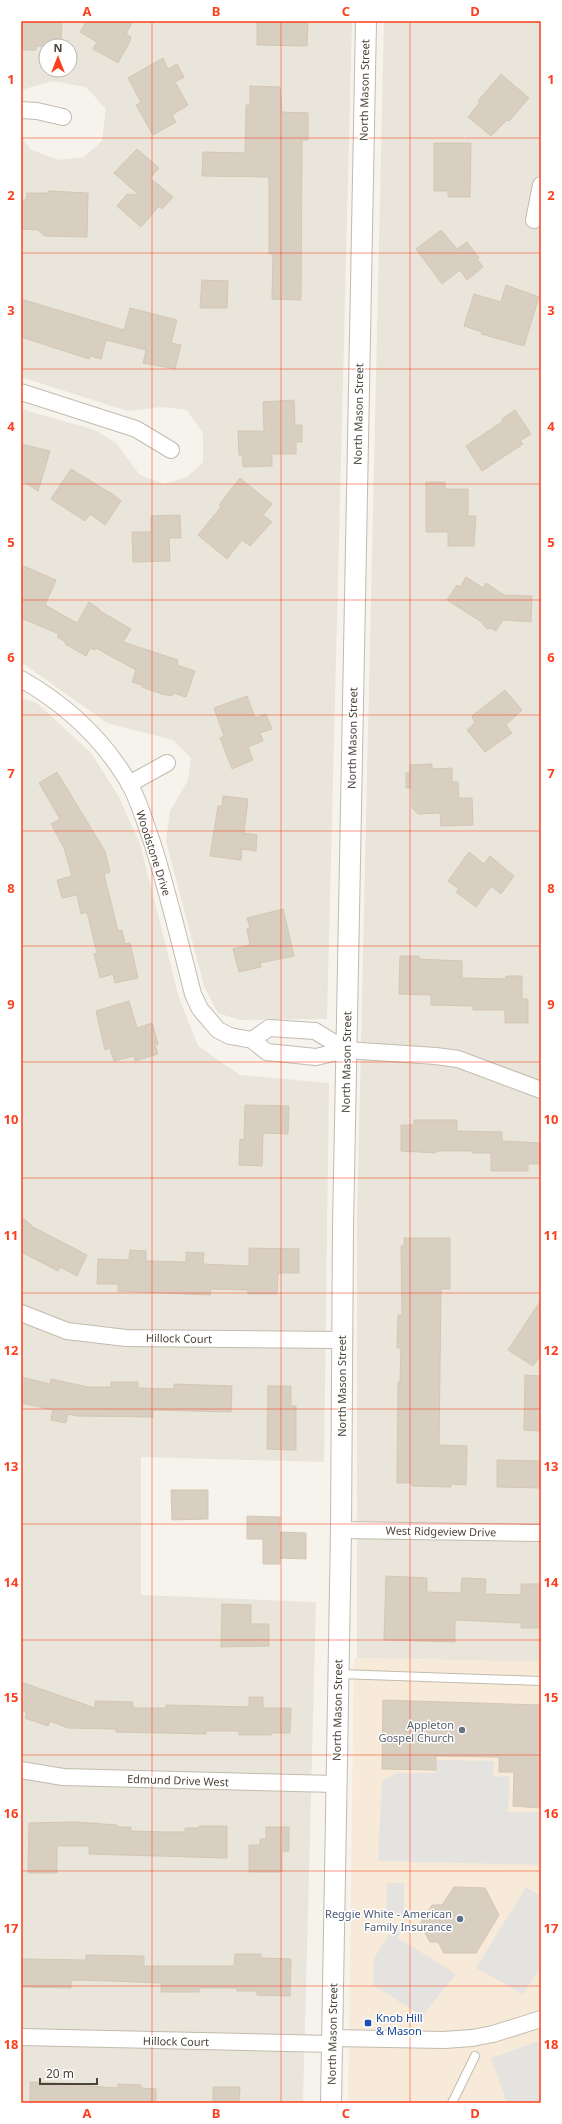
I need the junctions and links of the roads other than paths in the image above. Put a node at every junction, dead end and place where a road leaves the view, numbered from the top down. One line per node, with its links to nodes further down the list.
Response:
1 (366, 21): 12 (street, North Mason Street)
2 (21, 110): 3 (street)
3 (63, 117)
4 (541, 185): 5 (street)
5 (534, 220)
6 (21, 392): 7 (street)
7 (171, 450)
8 (21, 679): 10 (street, Woodstone Drive)
9 (167, 762): 10 (street)
10 (130, 784): 11 (street, Woodstone Drive)
11 (252, 1040): 12 (street, Woodstone Drive); 12 (street)
12 (346, 1050): 13 (street); 15 (street, North Mason Street)
13 (541, 1090)
14 (21, 1313): 15 (street, Hillock Court)
15 (341, 1340): 16 (street, North Mason Street)
16 (341, 1530): 17 (street, West Ridgeview Drive); 18 (street, North Mason Street)
17 (541, 1533)
18 (338, 1674): 19 (lane); 21 (street, North Mason Street)
19 (541, 1681)
20 (21, 1770): 21 (street, Edmund Drive West)
21 (336, 1784): 24 (street, North Mason Street)
22 (541, 2019): 24 (street, Hillock Court)
23 (21, 2037): 24 (street, Hillock Court)
24 (332, 2041): 26 (street, North Mason Street)
25 (475, 2056): 27 (lane)
26 (331, 2103)
27 (452, 2103)

